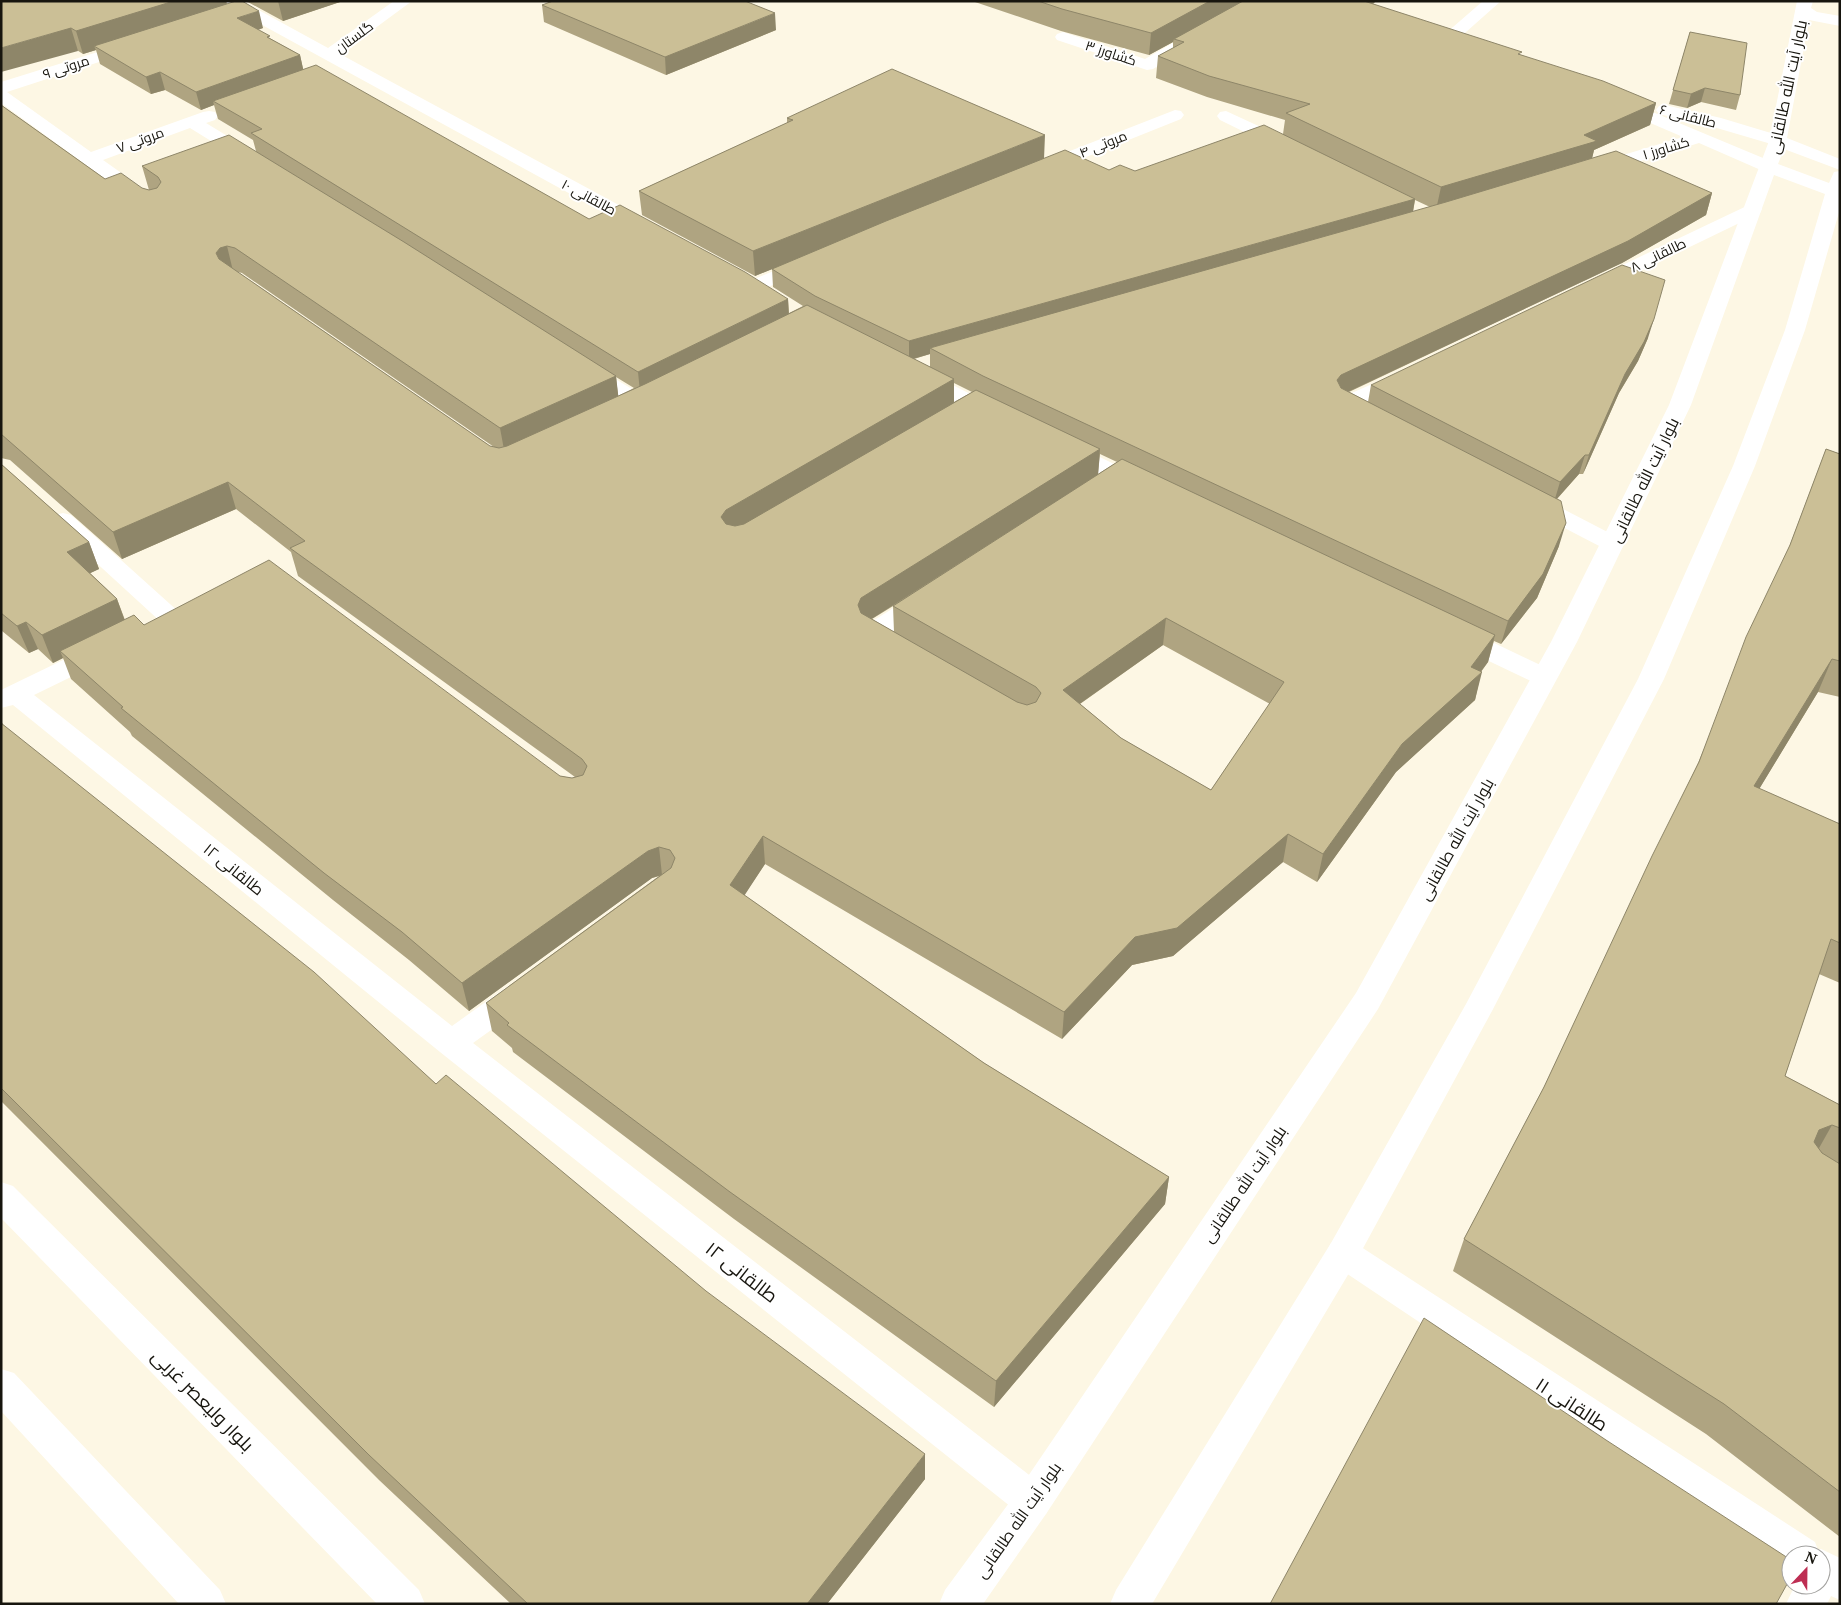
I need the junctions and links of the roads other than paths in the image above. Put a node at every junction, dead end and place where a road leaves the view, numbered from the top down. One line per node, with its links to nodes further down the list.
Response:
1 (404, 1): 12 (street, گلستان)
2 (1493, 1): 8 (street)
3 (1804, 6): 5 (street); 20 (street, بلوار آیت الله طالقانی)
4 (233, 9): 12 (street, طالقانی ۱۰)
5 (1840, 21)
6 (1206, 31): 9 (street, کشاورز ۳)
7 (1432, 32): 8 (street)
8 (1451, 37): 11 (street)
9 (1064, 38)
10 (151, 40): 13 (street, مروتی ۹)
11 (1470, 44)
12 (334, 64): 30 (street, طالقانی ۱۰)
13 (1, 88)
14 (1, 95): 22 (street)
15 (228, 108): 18 (street, مروتی ۷)
16 (1175, 115): 26 (street, مروتی ۴)
17 (1226, 116): 21 (street)
18 (192, 122): 22 (street, مروتی ۷); 24 (street)
19 (1698, 138): 20 (street, طالقانی ۶); 23 (street, طالقانی ۶); 25 (street, کشاورز ۱)
20 (1778, 141): 23 (street, بلوار آیت الله طالقانی); 27 (street, طالقانی ۶)
21 (1304, 154)
22 (88, 159): 28 (street)
23 (1768, 167): 27 (street, طالقانی ۶); 29 (street, بلوار آیت الله طالقانی)
24 (267, 168)
25 (1580, 174)
26 (1021, 177)
27 (1839, 182): 57 (street)
28 (157, 207)
29 (1753, 209): 32 (street, طالقانی ۸); 46 (street, بلوار آیت الله طالقانی)
30 (658, 234)
31 (825, 256): 33 (street)
32 (1576, 294)
33 (777, 300)
34 (936, 360): 39 (street)
35 (573, 361): 37 (street)
36 (1417, 370): 38 (street)
37 (639, 403)
38 (1372, 417)
39 (1010, 422)
40 (1046, 440): 41 (street)
41 (1117, 475): 42 (street); 44 (street)
42 (1093, 490)
43 (1510, 490): 46 (street)
44 (1153, 492)
45 (46, 505): 49 (street)
46 (1613, 544): 52 (street, بلوار آیت الله طالقانی)
47 (946, 586): 51 (street)
48 (1438, 626): 52 (street)
49 (146, 630)
50 (120, 643): 53 (street)
51 (914, 658)
52 (1544, 677): 59 (street, بلوار آیت الله طالقانی)
53 (9, 697): 55 (street, طالقانی ۱۲)
54 (538, 980): 55 (street)
55 (451, 1043): 59 (street, طالقانی ۱۲)
56 (1, 1196): 62 (street, بلوار ولیعصر غربی)
57 (1343, 1253): 60 (street, طالقانی ۱۱); 64 (street)
58 (1, 1386): 61 (street)
59 (1033, 1501): 63 (street, بلوار آیت الله طالقانی)
60 (1781, 1546)
61 (206, 1604)
62 (405, 1604)
63 (959, 1604)
64 (1130, 1604)

